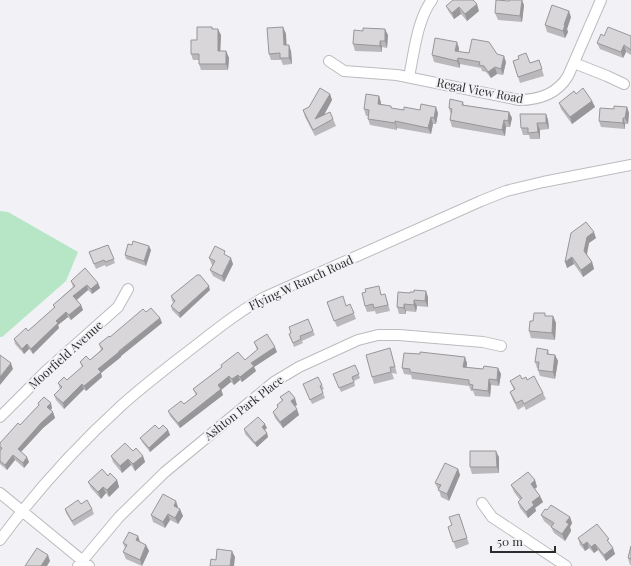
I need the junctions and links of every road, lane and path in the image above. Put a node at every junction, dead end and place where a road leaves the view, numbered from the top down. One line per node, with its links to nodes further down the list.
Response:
1 (432, 0): 5 (street)
2 (601, 0): 4 (street, Regal View Road)
3 (329, 61): 5 (street, Regal View Road)
4 (574, 63): 5 (street, Regal View Road); 6 (street)
5 (410, 77)
6 (624, 84)
7 (631, 165): 13 (street, Flying W Ranch Road)
8 (128, 289): 10 (street, Moorfield Avenue)
9 (501, 346): 15 (street, Ashton Park Place)
10 (0, 416)
11 (0, 493): 13 (street)
12 (482, 503): 16 (street)
13 (21, 511): 14 (street, Flying W Ranch Road); 15 (street)
14 (0, 540)
15 (83, 564)
16 (566, 566)

